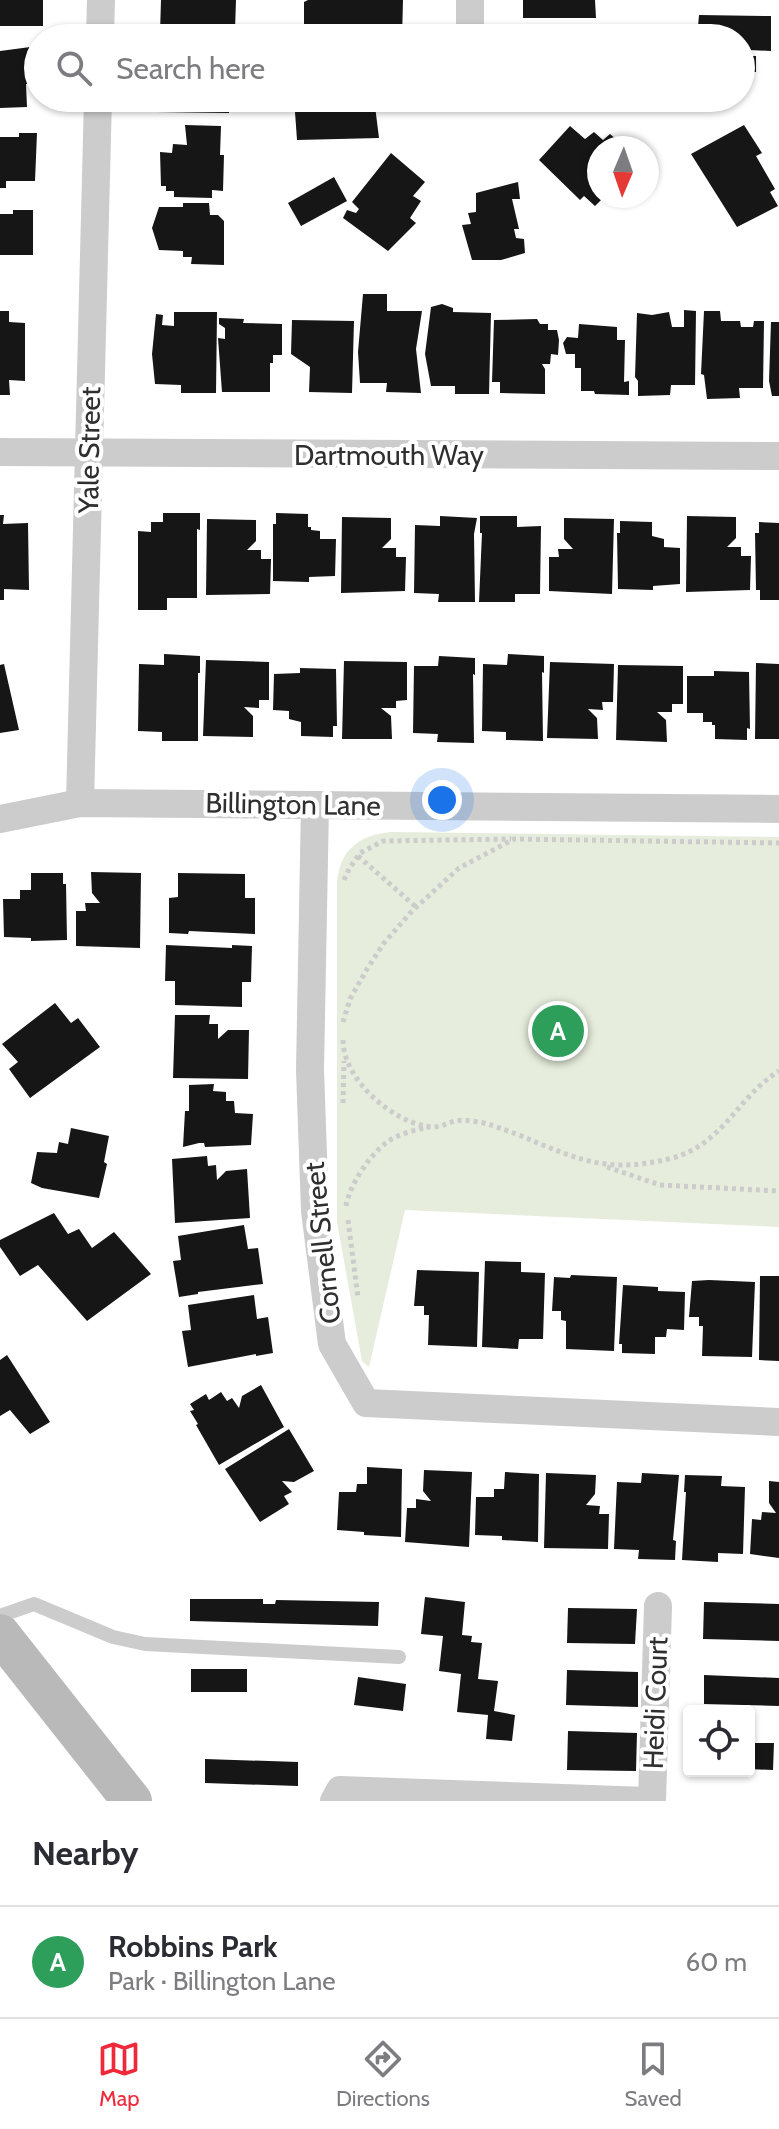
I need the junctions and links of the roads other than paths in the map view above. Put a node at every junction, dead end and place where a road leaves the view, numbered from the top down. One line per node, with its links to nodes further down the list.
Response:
1 (101, 0): 3 (street)
2 (470, 0): 4 (street)
3 (100, 24)
4 (470, 24)
5 (98, 112): 7 (street, Yale Street)
6 (0, 452): 7 (street, Dartmouth Way)
7 (89, 453): 8 (street, Dartmouth Way); 9 (street, Yale Street)
8 (779, 456)
9 (80, 803): 10 (street, Billington Lane); 12 (street, Billington Lane)
10 (315, 805): 11 (street, Billington Lane); 13 (street, Cornell Street)
11 (779, 809)
12 (0, 819)
13 (779, 1422)
14 (658, 1606): 20 (street, Heidi Court)
15 (0, 1616): 17 (lane)
16 (0, 1634): 18 (main road)
17 (399, 1657)
18 (132, 1801)
19 (334, 1801): 20 (street)
20 (649, 1801)

